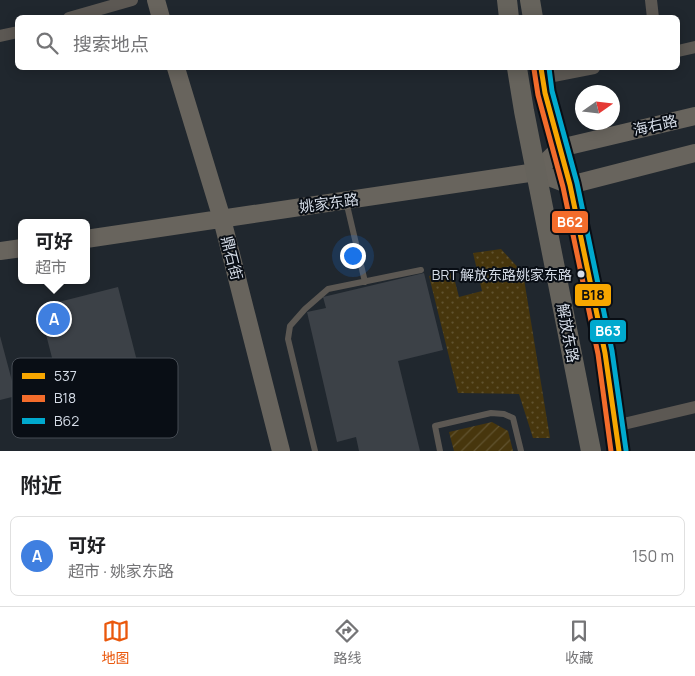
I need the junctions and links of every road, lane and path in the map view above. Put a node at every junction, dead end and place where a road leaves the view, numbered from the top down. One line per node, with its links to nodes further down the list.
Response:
1 (132, 0): 6 (street)
2 (156, 0): 7 (street)
3 (507, 0): 8 (main road)
4 (530, 0): 9 (main road)
5 (650, 0): 10 (street)
6 (80, 15)
7 (160, 15)
8 (510, 15)
9 (532, 15)
10 (653, 15)
11 (15, 33): 12 (street)
12 (0, 36)
13 (695, 48): 14 (street)
14 (680, 51)
15 (177, 70): 25 (street, 鼎石街)
16 (517, 70): 22 (main road, 解放东路)
17 (573, 70): 18 (street)
18 (542, 73): 20 (main road)
19 (695, 116): 20 (street, 海右路)
20 (560, 148): 22 (street); 23 (main road)
21 (695, 153): 23 (street)
22 (536, 172): 23 (street, 姚家东路); 24 (street, 姚家东路); 33 (main road, 解放东路)
23 (570, 185): 32 (main road)
24 (346, 200): 25 (street, 姚家东路); 30 (lane)
25 (222, 219): 26 (street, 姚家东路); 34 (street, 鼎石街)
26 (90, 238)
27 (18, 249): 28 (street)
28 (0, 251)
29 (421, 270): 30 (lane)
30 (365, 282): 35 (lane)
31 (695, 407): 32 (street)
32 (615, 426): 38 (main road)
33 (588, 450)
34 (282, 451)
35 (315, 451)
36 (440, 451): 37 (lane)
37 (521, 451)
38 (619, 451)

